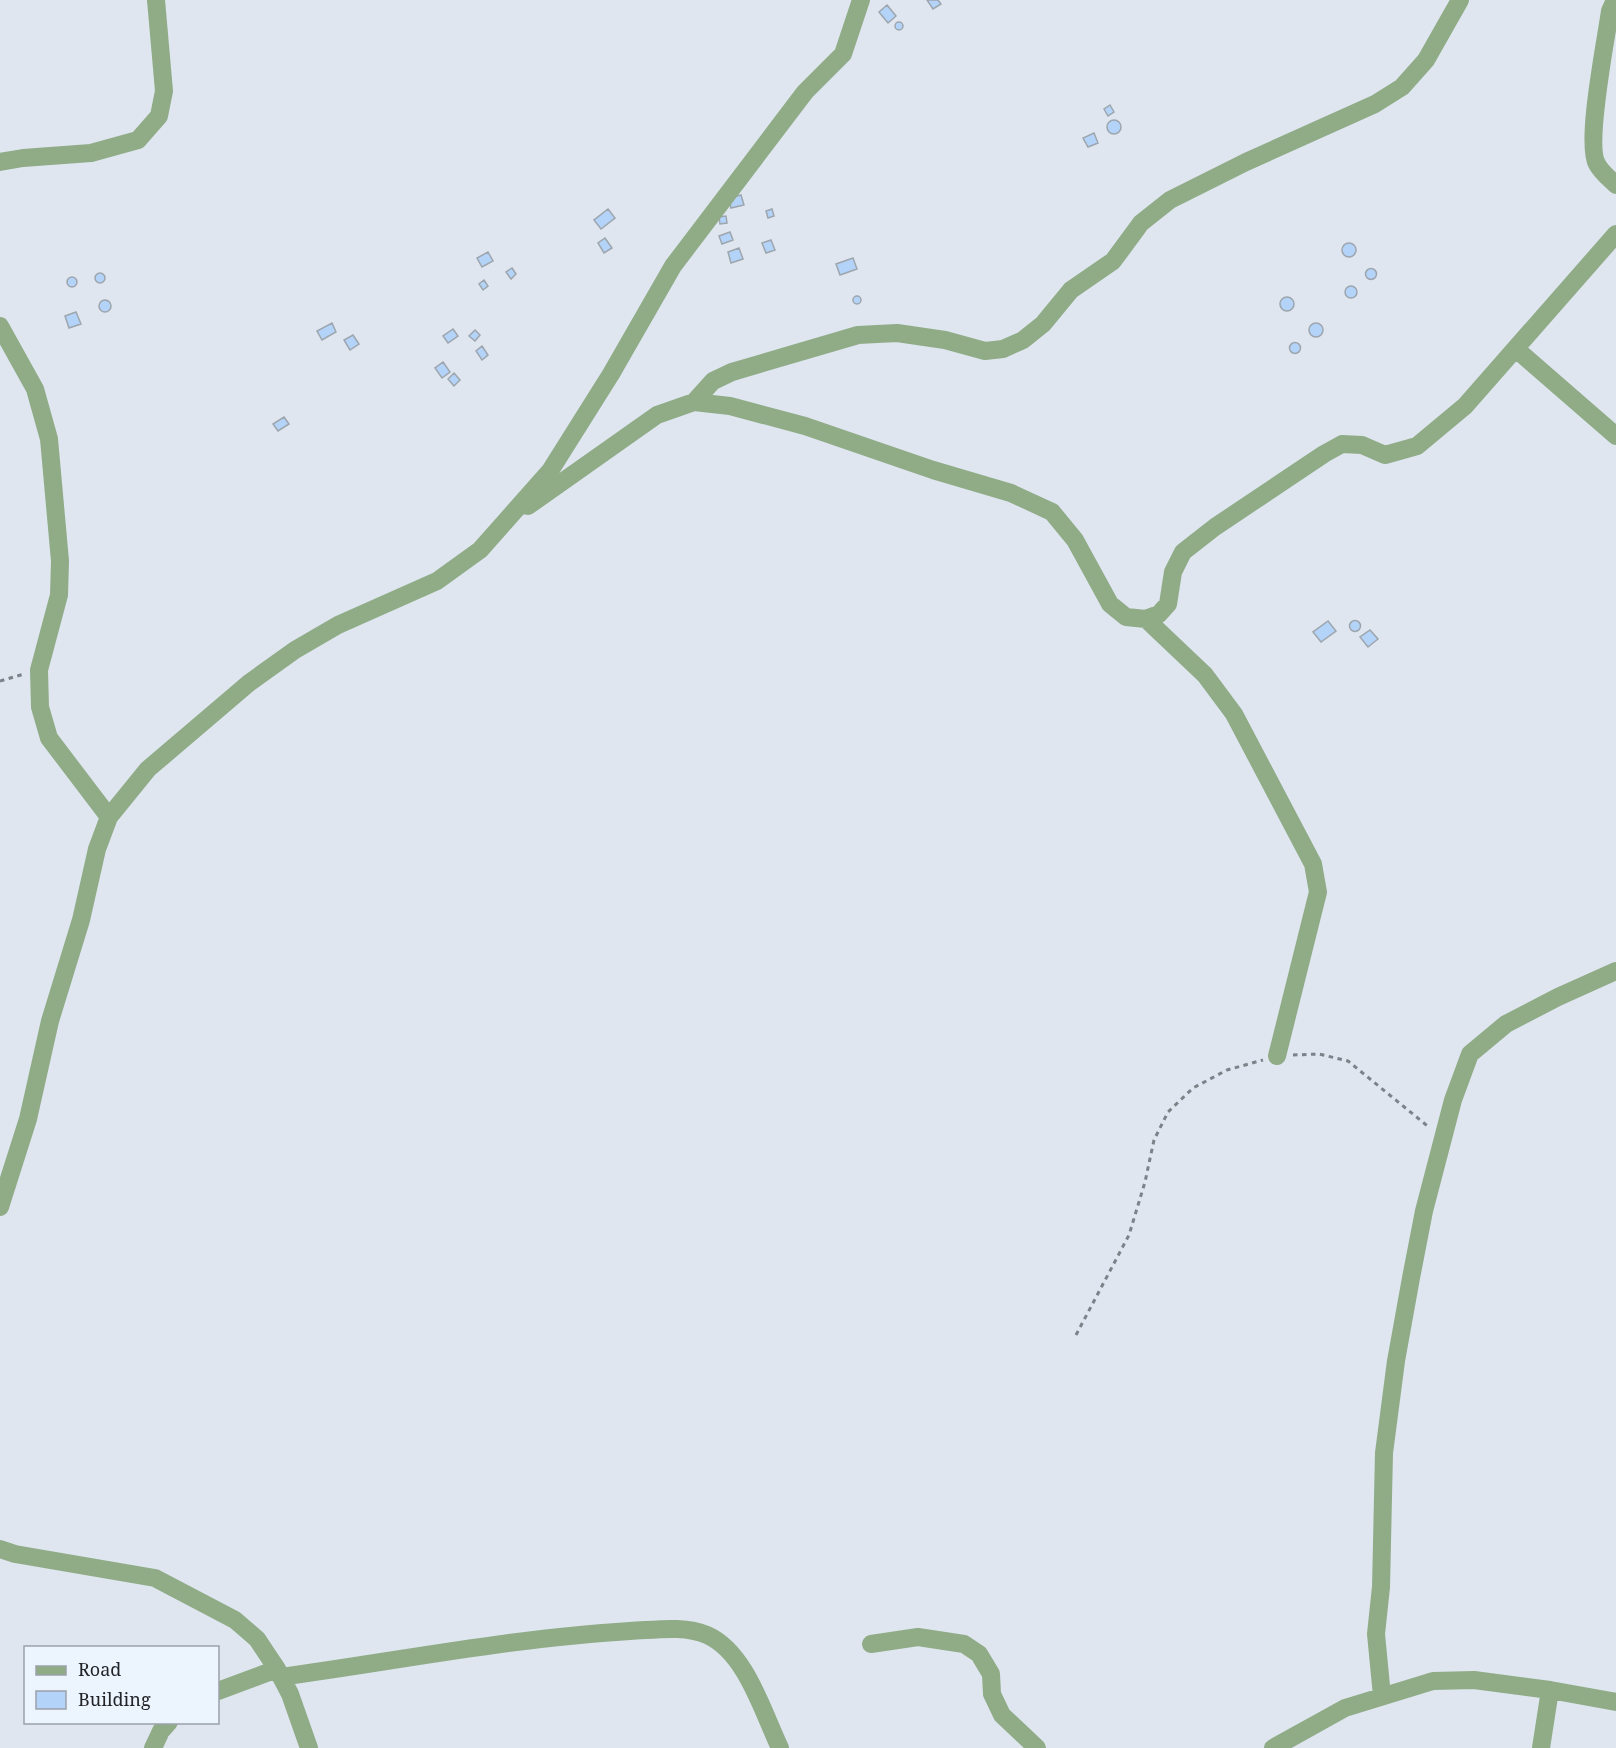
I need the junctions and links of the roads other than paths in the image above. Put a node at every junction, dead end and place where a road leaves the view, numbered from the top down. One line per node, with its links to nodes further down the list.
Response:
1 (156, 0): 5 (street)
2 (861, 0): 12 (street)
3 (1460, 0): 10 (street)
4 (1615, 0): 6 (street)
5 (0, 162)
6 (1616, 185)
7 (1616, 234): 9 (street)
8 (0, 326): 14 (street)
9 (1515, 349): 11 (street); 13 (street)
10 (694, 402): 12 (street); 13 (street)
11 (1616, 436)
12 (505, 523): 14 (street)
13 (1146, 619): 16 (street)
14 (109, 817): 17 (street)
15 (1616, 971): 23 (street)
16 (1277, 1056)
17 (0, 1208)
18 (0, 1549): 20 (street)
19 (871, 1644): 29 (street)
20 (279, 1673): 22 (street); 27 (street); 28 (street)
21 (1550, 1690): 23 (street); 24 (street); 31 (street)
22 (219, 1691)
23 (1382, 1696): 30 (street)
24 (1616, 1702)
25 (166, 1724): 26 (street)
26 (153, 1748)
27 (309, 1748)
28 (780, 1748)
29 (1037, 1748)
30 (1274, 1748)
31 (1541, 1748)

